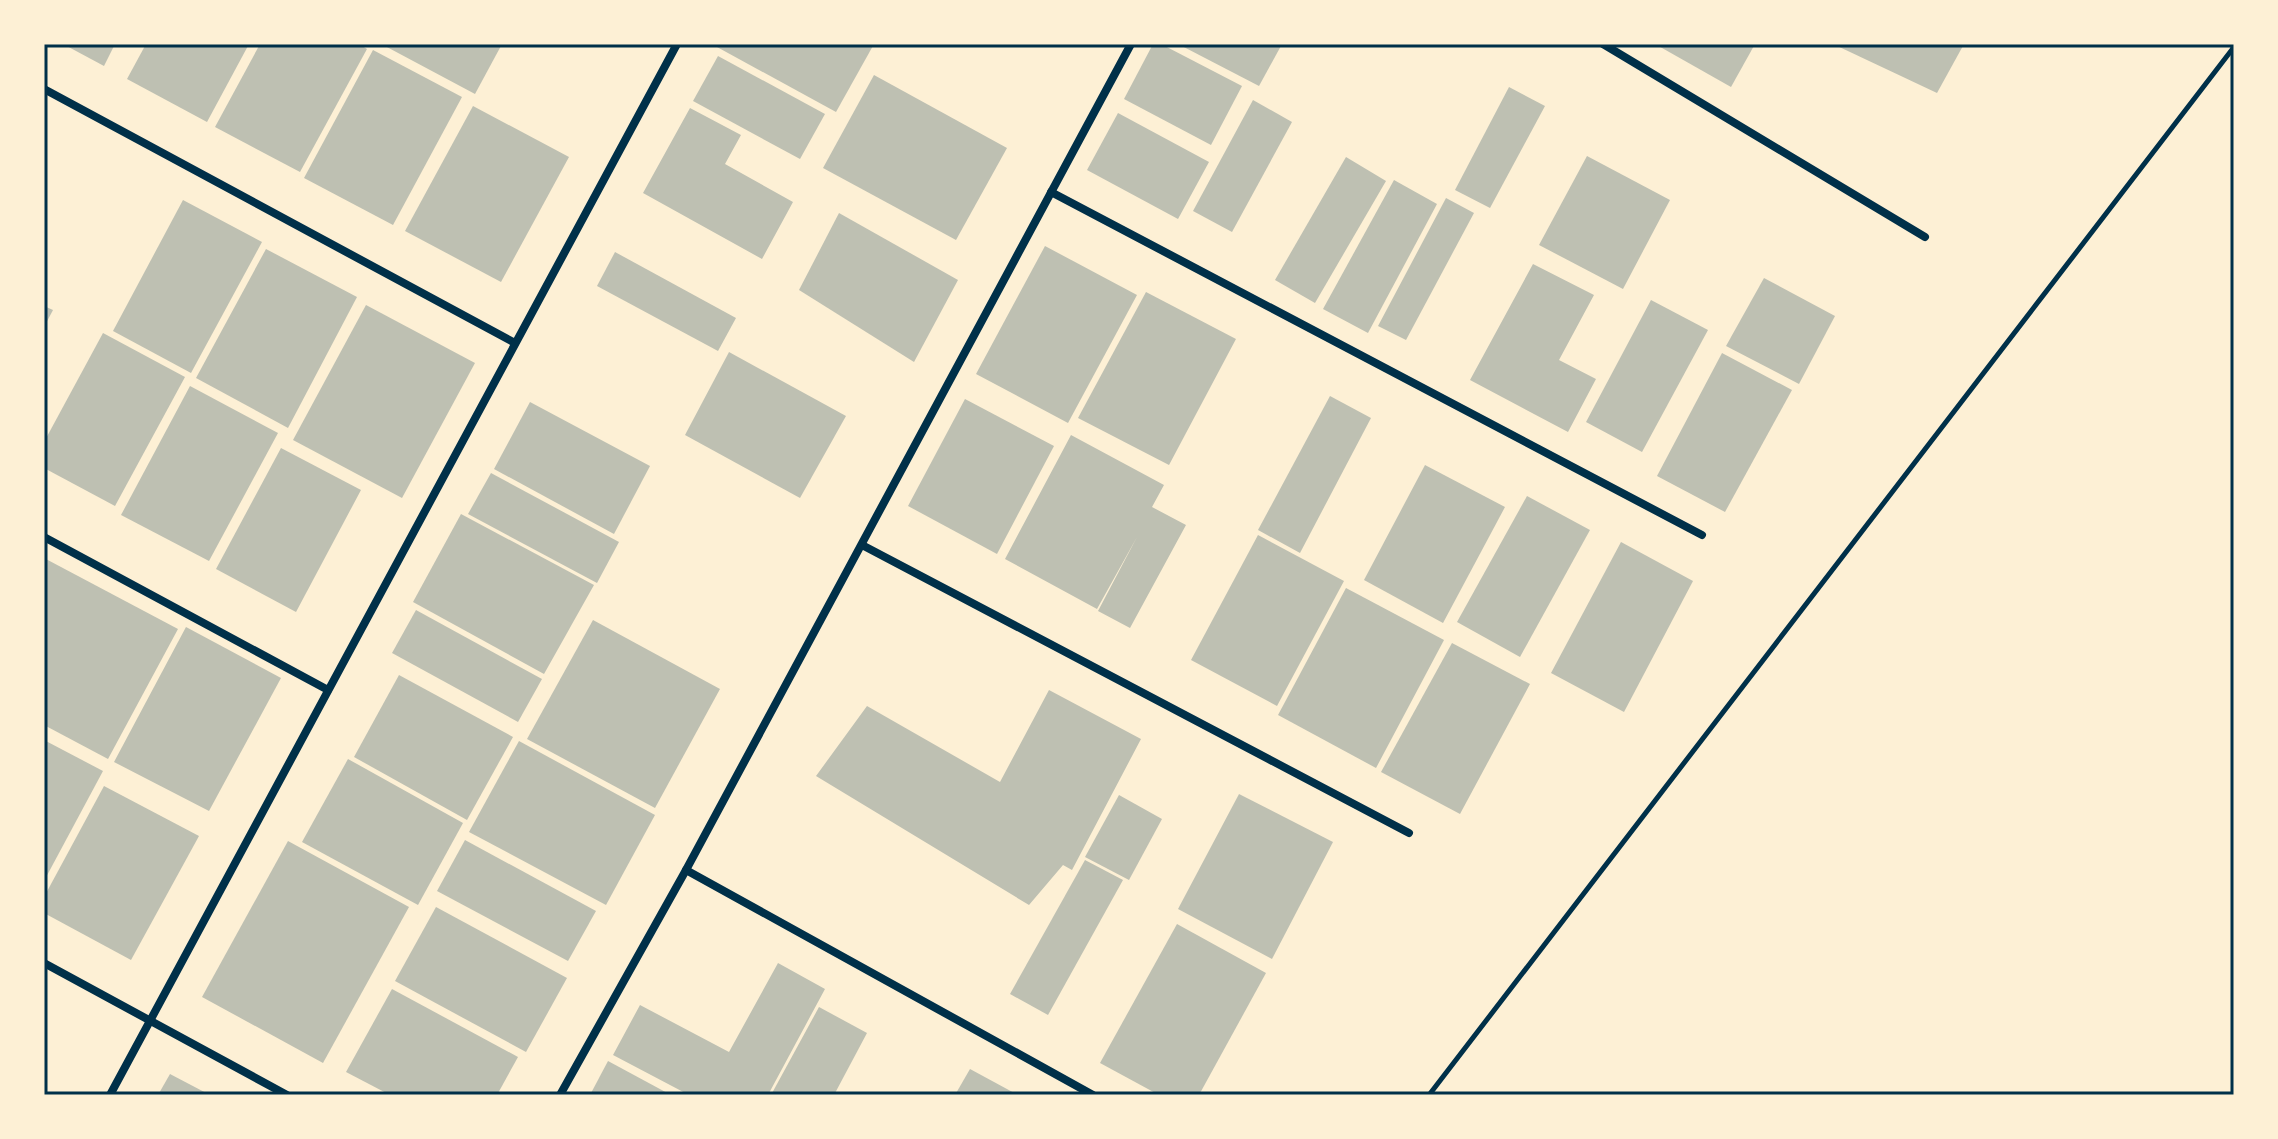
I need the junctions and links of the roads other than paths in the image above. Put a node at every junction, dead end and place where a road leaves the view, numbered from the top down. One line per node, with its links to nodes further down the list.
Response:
1 (677, 44): 7 (street)
2 (1131, 44): 5 (street)
3 (1603, 44): 6 (street)
4 (44, 89): 7 (street)
5 (1051, 192): 8 (street); 10 (street)
6 (1925, 237)
7 (515, 343): 11 (street)
8 (1702, 535)
9 (44, 537): 11 (street)
10 (862, 545): 12 (street); 13 (street)
11 (328, 690): 15 (street)
12 (1409, 833)
13 (686, 870): 18 (street); 19 (street)
14 (44, 963): 15 (street)
15 (150, 1020): 16 (street); 17 (street)
16 (110, 1095)
17 (287, 1095)
18 (560, 1095)
19 (1093, 1095)

